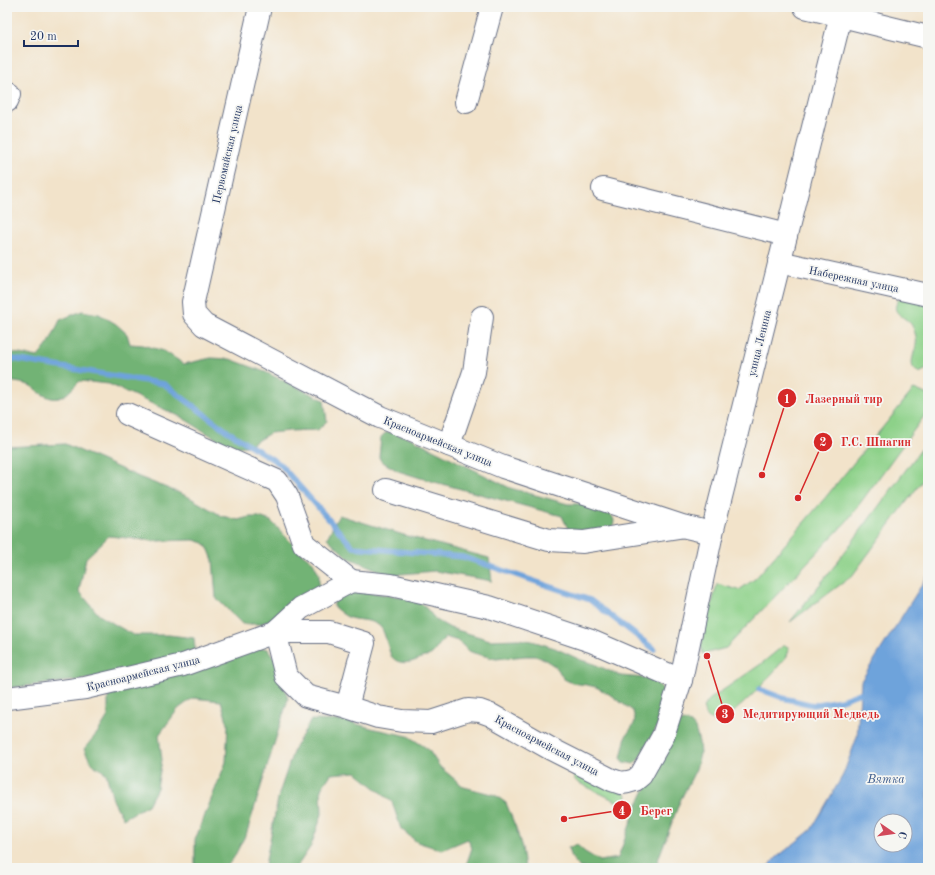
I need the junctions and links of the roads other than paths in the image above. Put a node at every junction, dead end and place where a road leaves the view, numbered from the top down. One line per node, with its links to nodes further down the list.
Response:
1 (260, 7): 11 (street, Первомайская улица)
2 (492, 7): 6 (street)
3 (805, 7): 4 (street)
4 (842, 11): 5 (street); 8 (street, улица Ленина)
5 (928, 37)
6 (466, 102)
7 (603, 189): 8 (street)
8 (786, 235): 9 (street, улица Ленина)
9 (779, 262): 10 (street, Набережная улица); 17 (street, улица Ленина)
10 (928, 295)
11 (193, 302): 14 (street, Красноармейская улица)
12 (482, 317): 14 (street)
13 (127, 414): 18 (street)
14 (449, 445): 16 (street, Красноармейская улица)
15 (386, 490): 16 (street)
16 (682, 526): 17 (street, Красноармейская улица)
17 (712, 533): 20 (street, улица Ленина)
18 (351, 581): 19 (street, Красноармейская улица); 20 (street)
19 (275, 632): 21 (street, Красноармейская улица); 22 (street, Красноармейская улица); 22 (street)
20 (681, 680): 22 (street, Красноармейская улица)
21 (7, 698)
22 (347, 706)

